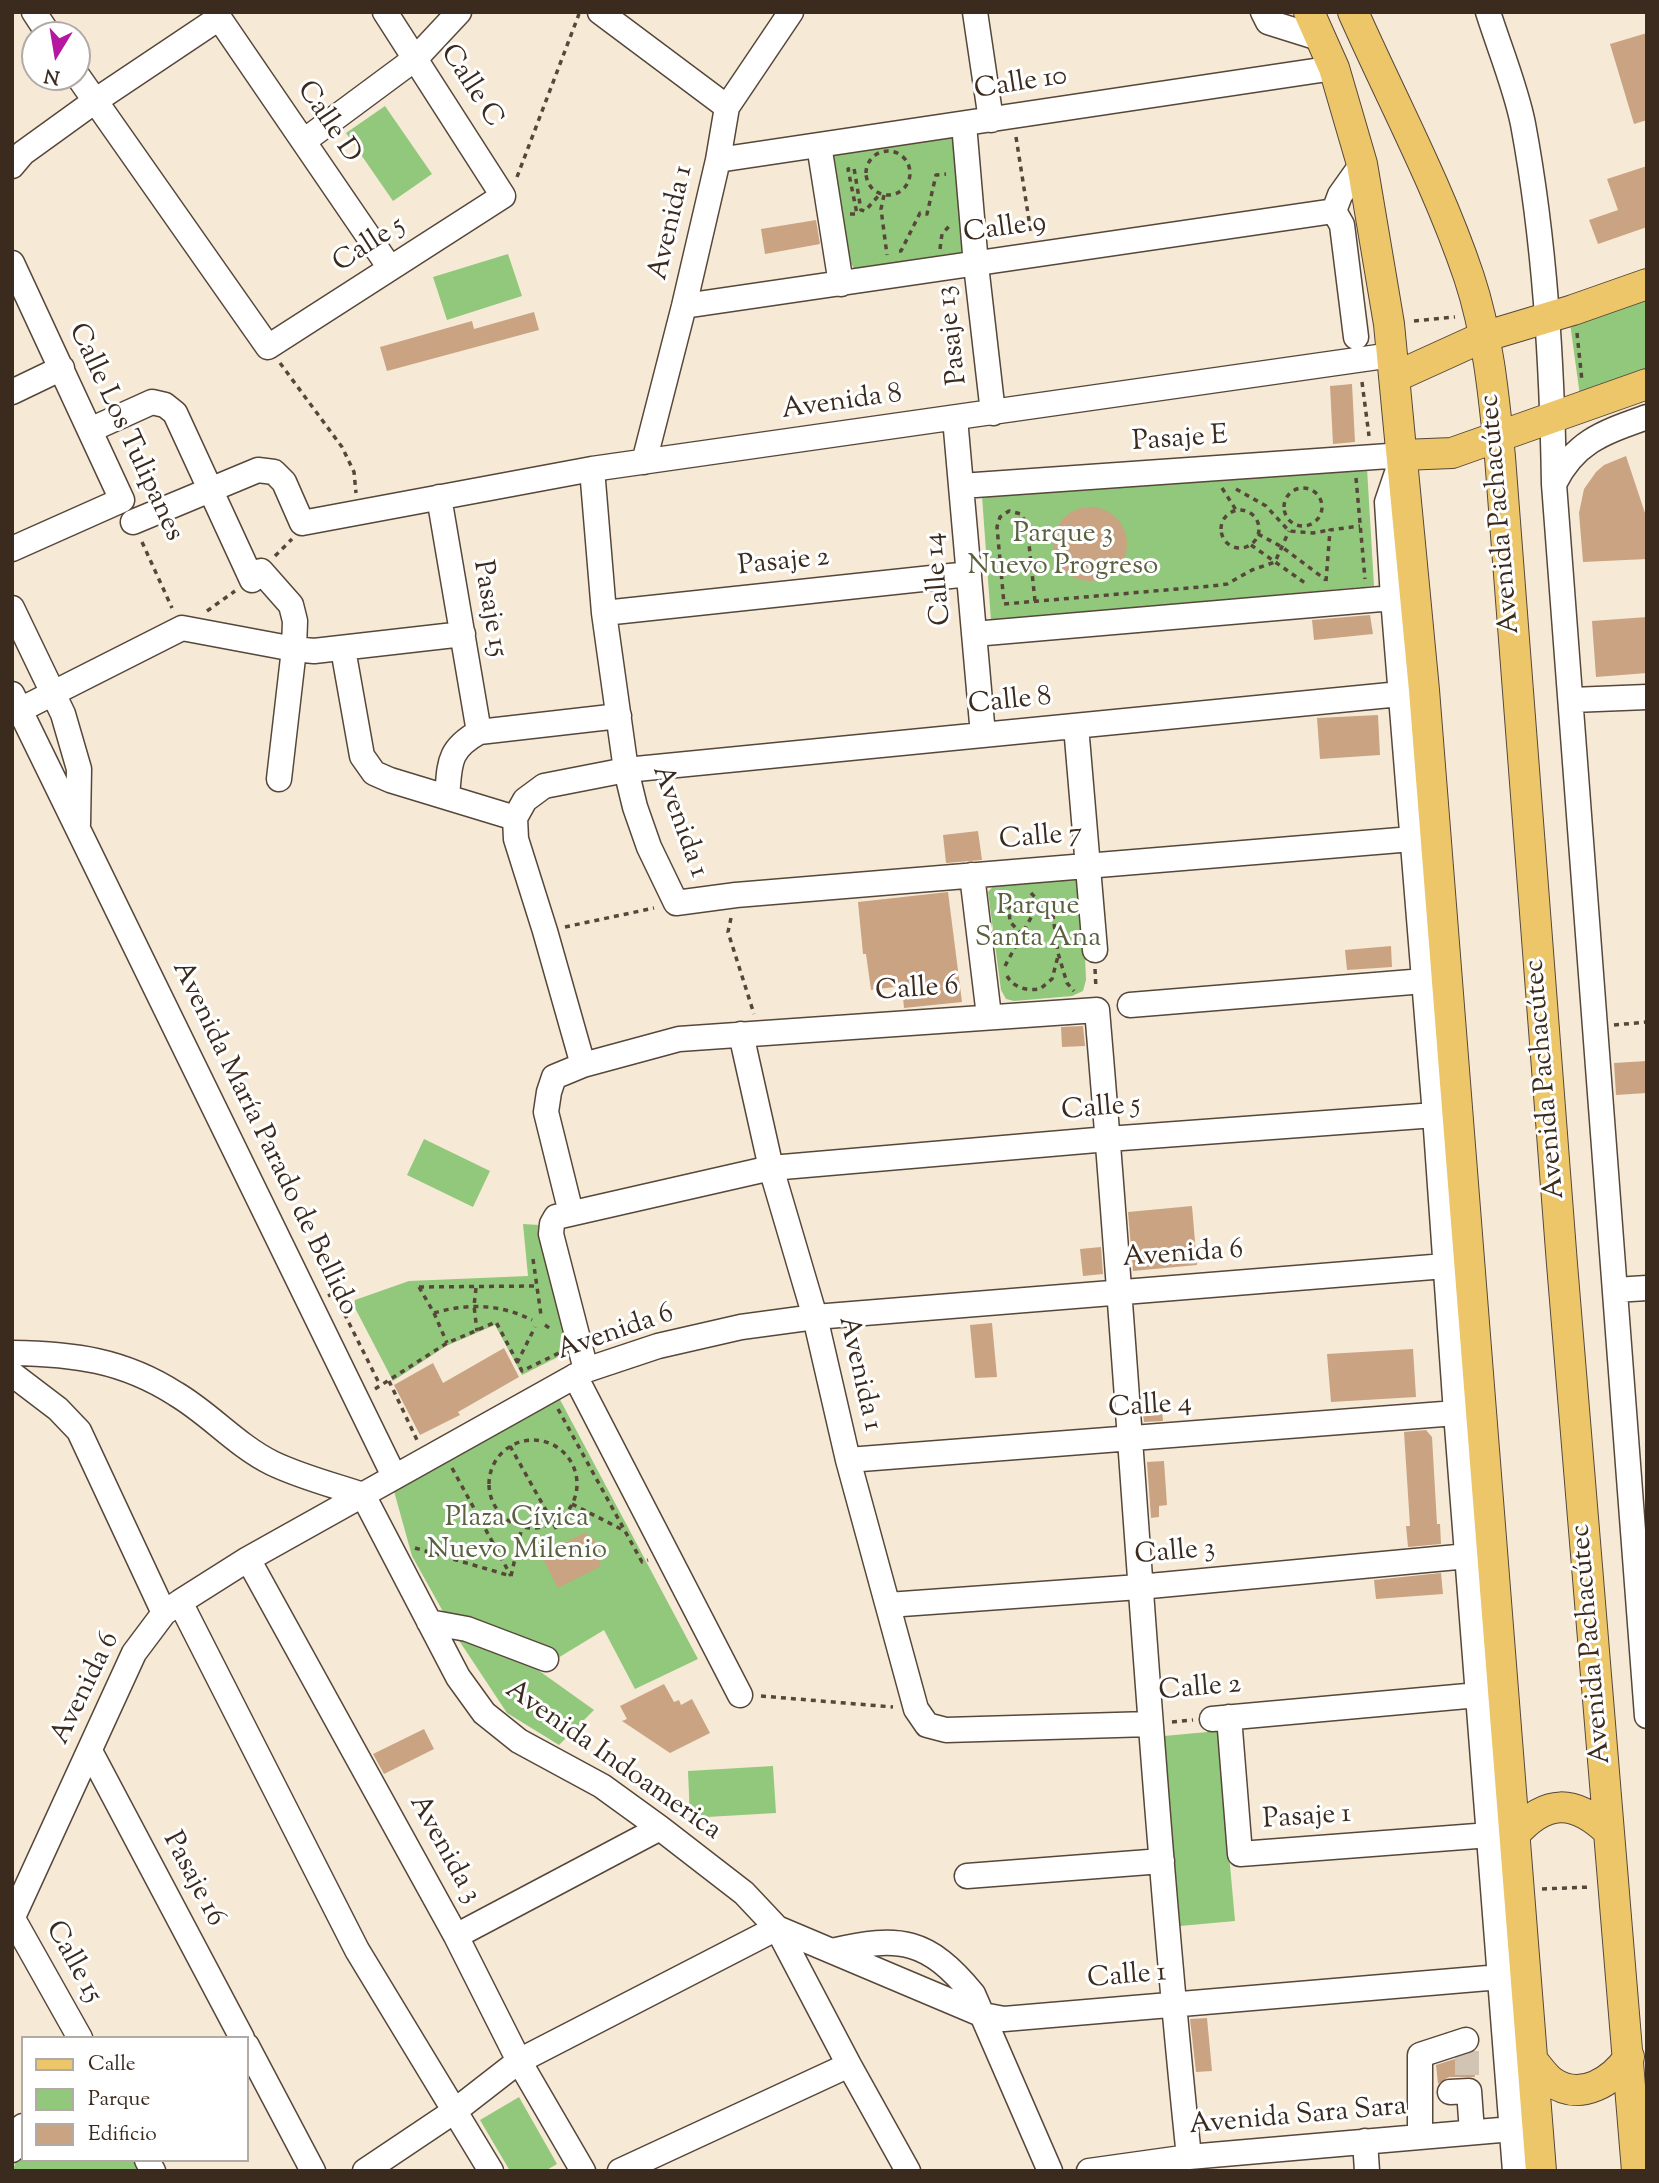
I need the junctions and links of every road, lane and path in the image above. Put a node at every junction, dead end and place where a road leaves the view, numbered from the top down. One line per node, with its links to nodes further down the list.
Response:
1 (385, 12): 12 (street, Calle C)
2 (459, 12): 12 (street)
3 (580, 12): 28 (path)
4 (600, 12): 16 (street)
5 (790, 12): 16 (street, Avenida 1)
6 (975, 12): 17 (street)
7 (1263, 12): 11 (street)
8 (1353, 12): 44 (main road, Avenida Pachacútec)
9 (1488, 12): 43 (street, Avenida Pachacútec)
10 (217, 15): 15 (street); 19 (street, Calle D)
11 (1314, 25): 13 (main road)
12 (416, 58): 19 (street); 28 (street, Calle C)
13 (1334, 68): 17 (street, Calle 10); 22 (main road)
14 (88, 91): 15 (street)
15 (95, 101): 24 (street); 45 (street)
16 (727, 107): 21 (street, Avenida 1)
17 (1002, 118): 18 (street, Calle 10); 34 (path)
18 (964, 124): 20 (street, Calle 10); 37 (street, Pasaje 13)
19 (304, 141): 38 (street, Calle D)
20 (819, 145): 21 (street, Calle 10); 39 (street)
21 (718, 160): 41 (street, Avenida 1)
22 (1362, 164): 30 (street); 42 (main road)
23 (950, 165): 33 (path)
24 (12, 166)
25 (842, 168): 26 (path)
26 (844, 180)
27 (882, 194): 27 (path); 29 (path); 33 (path)
28 (503, 195): 38 (street, Calle 5)
29 (848, 203)
30 (1335, 211): 34 (street, Calle 9); 46 (street)
31 (957, 221): 32 (path)
32 (949, 251)
33 (887, 252): 35 (path)
34 (1034, 256): 37 (street, Calle 9)
35 (888, 262)
36 (12, 263): 48 (street, Calle Los Tulipanes)
37 (976, 265): 39 (street, Calle 9); 52 (street, Pasaje 13)
38 (390, 268): 45 (street, Calle 5)
39 (841, 284): 41 (street, Calle 9)
40 (1647, 284): 43 (main road)
41 (684, 306): 59 (street, Avenida 1)
42 (1389, 324): 44 (path); 47 (main road)
43 (1566, 325): 44 (main road); 50 (path); 55 (street, Avenida Pachacútec)
44 (1480, 326): 47 (main road); 57 (main road, Avenida Pachacútec)
45 (268, 347): 68 (path)
46 (1358, 349): 47 (street, Avenida 8); 52 (street, Avenida 8); 60 (path)
47 (1394, 366): 58 (main road)
48 (62, 369): 51 (street); 56 (street, Calle Los Tulipanes)
49 (1647, 384): 55 (main road)
50 (1583, 385)
51 (12, 392)
52 (993, 413): 54 (street, Avenida 8)
53 (1647, 417): 62 (street)
54 (955, 418): 59 (street, Avenida 8); 63 (street, Calle 14)
55 (1553, 418): 57 (main road); 62 (street, Avenida Pachacútec)
56 (90, 430): 64 (street); 67 (street, Calle Los Tulipanes)
57 (1498, 438): 58 (main road); 192 (main road, Avenida Pachacútec)
58 (1403, 455): 60 (street, Pasaje E); 86 (street); 193 (main road)
59 (644, 462): 61 (street, Avenida 8)
60 (1363, 462): 63 (street, Pasaje E); 72 (path)
61 (592, 470): 65 (street, Avenida 8); 89 (street, Avenida 1)
62 (1554, 484): 98 (street, Avenida Pachacútec)
63 (961, 486): 83 (street, Calle 14)
64 (210, 489): 67 (street); 68 (street, Avenida 8); 93 (street)
65 (439, 497): 68 (street, Avenida 8); 91 (street, Pasaje 15)
66 (1236, 510): 70 (path); 76 (path); 77 (path)
67 (128, 511): 79 (street); 90 (path, Calle Los Tulipanes)
68 (358, 512)
69 (1285, 514): 70 (path); 71 (path); 71 (path)
70 (1275, 517): 74 (path)
71 (1306, 526): 75 (path)
72 (1360, 526): 73 (path); 85 (path)
73 (1330, 530): 75 (path); 84 (path)
74 (1289, 531): 75 (path); 78 (path)
75 (1308, 533)
76 (1258, 534): 77 (path); 78 (path)
77 (1251, 545): 80 (path)
78 (1282, 547): 80 (path); 84 (path)
79 (12, 550)
80 (1275, 562): 84 (path); 87 (path)
81 (993, 565): 82 (path)
82 (1000, 565): 87 (path); 87 (path)
83 (969, 574): 89 (street, Pasaje 2); 92 (street, Calle 14)
84 (1327, 581)
85 (1366, 586)
86 (1393, 598): 92 (street); 96 (street)
87 (1035, 601)
88 (12, 608): 95 (street, Avenida María Parado de Bellido)
89 (604, 613): 100 (street, Avenida 1)
90 (182, 628): 93 (street); 95 (street)
91 (463, 634): 94 (street); 102 (street, Pasaje 15)
92 (974, 634): 103 (street, Calle 14)
93 (294, 649): 94 (street); 105 (street)
94 (343, 649): 106 (street)
95 (54, 693): 99 (street); 108 (street, Avenida María Parado de Bellido)
96 (1400, 694): 101 (street, Calle 8); 109 (street)
97 (1647, 696): 98 (street)
98 (1572, 700): 127 (street, Avenida Pachacútec)
99 (15, 706): 108 (street, Avenida María Parado de Bellido)
100 (619, 716): 102 (street); 104 (street, Avenida 1)
101 (1076, 726): 103 (street, Calle 8); 110 (street)
102 (480, 732): 106 (street)
103 (983, 735): 104 (street, Calle 8)
104 (626, 770): 107 (street, Calle 8); 114 (street, Avenida 1)
105 (279, 779)
106 (447, 797): 107 (street)
107 (515, 818): 117 (street)
108 (78, 828): 142 (street, Avenida María Parado de Bellido)
109 (1412, 839): 110 (street, Calle 7); 121 (street)
110 (1087, 866): 111 (street, Calle 7); 119 (street)
111 (1006, 872): 112 (street, Calle 7); 115 (path)
112 (972, 875): 113 (street, Calle 7); 125 (street)
113 (736, 895): 114 (street, Calle 7); 128 (path)
114 (676, 904): 117 (path)
115 (1046, 907): 116 (path); 120 (path)
116 (1034, 909): 118 (path); 118 (path)
117 (545, 931): 129 (street)
118 (1022, 933): 120 (path)
119 (1095, 950): 124 (path)
120 (1058, 956): 122 (path)
121 (1424, 981): 123 (street); 130 (street)
122 (1076, 993)
123 (1130, 1005)
124 (1097, 1010): 125 (street, Calle 6); 131 (street)
125 (989, 1016): 128 (street, Calle 6)
126 (1647, 1022): 127 (path)
127 (1595, 1026): 140 (street, Avenida Pachacútec)
128 (750, 1033): 129 (street, Calle 6); 132 (street, Avenida 1)
129 (583, 1065): 133 (street, Calle 6)
130 (1435, 1115): 131 (street, Calle 5); 135 (street)
131 (1108, 1139): 132 (street, Calle 5); 141 (street)
132 (771, 1168): 133 (street, Calle 5); 146 (street, Avenida 1)
133 (571, 1213): 154 (street)
134 (533, 1257): 137 (path)
135 (1445, 1266): 141 (street, Avenida 6); 159 (street)
136 (544, 1285): 137 (path)
137 (536, 1286): 138 (path); 145 (path)
138 (476, 1288): 143 (path); 144 (path)
139 (1647, 1288): 140 (street)
140 (1615, 1290): 186 (street, Avenida Pachacútec)
141 (1121, 1291): 146 (street, Avenida 6); 162 (street)
142 (310, 1304): 157 (path); 158 (street, Avenida María Parado de Bellido)
143 (474, 1306): 144 (path); 147 (path); 149 (path)
144 (434, 1313): 150 (path)
145 (541, 1315)
146 (815, 1317): 154 (street, Avenida 6); 165 (street, Avenida 1)
147 (532, 1320)
148 (535, 1327): 153 (path)
149 (477, 1331): 150 (path); 153 (path)
150 (447, 1343): 156 (path)
151 (565, 1348): 153 (path)
152 (12, 1353): 168 (street)
153 (517, 1363)
154 (581, 1373): 161 (street, Avenida 6); 175 (street)
155 (12, 1374): 181 (street)
156 (388, 1380): 157 (path); 163 (path)
157 (380, 1385): 158 (path)
158 (357, 1400): 167 (street, Avenida María Parado de Bellido)
159 (1456, 1413): 162 (street, Calle 4); 176 (street)
160 (548, 1415): 173 (path)
161 (496, 1420): 164 (path); 167 (street, Avenida 6)
162 (1130, 1440): 165 (street, Calle 4); 179 (street)
163 (417, 1441)
164 (510, 1446): 169 (path); 170 (path); 171 (path)
165 (848, 1460): 180 (street, Avenida 1)
166 (462, 1461): 178 (path)
167 (394, 1476): 168 (street, Avenida 6)
168 (363, 1494): 174 (street, Avenida Indoamerica); 177 (street, Avenida 6)
169 (572, 1504): 170 (path); 173 (path)
170 (553, 1523): 171 (path); 172 (path)
171 (523, 1527): 178 (path)
172 (557, 1530)
173 (625, 1531): 175 (path)
174 (386, 1539): 178 (path); 182 (street, Avenida Indoamerica)
175 (666, 1551): 184 (street)
176 (1468, 1556): 179 (street, Calle 3); 185 (street)
177 (248, 1559): 181 (street, Avenida 6); 200 (street, Avenida 3)
178 (511, 1576)
179 (1139, 1587): 180 (street, Calle 3); 189 (street)
180 (888, 1605): 187 (street, Avenida 1)
181 (172, 1608): 190 (street, Avenida 6); 214 (street)
182 (429, 1622): 183 (street); 191 (street, Avenida Indoamerica)
183 (546, 1659)
184 (740, 1695): 187 (path)
185 (1478, 1695): 188 (street, Calle 2); 193 (street)
186 (1647, 1716)
187 (921, 1717): 189 (street, Calle 2)
188 (1221, 1718): 189 (path, Calle 2); 193 (street, Pasaje 1)
189 (1150, 1724): 194 (street)
190 (90, 1751): 198 (street, Avenida 6); 207 (street, Pasaje 16)
191 (660, 1828): 199 (street, Avenida Indoamerica); 200 (street)
192 (1608, 1830): 193 (main road); 196 (main road, Avenida Pachacútec)
193 (1502, 1834): 197 (main road); 202 (street)
194 (1162, 1861): 195 (street); 203 (street)
195 (967, 1876)
196 (1613, 1886): 197 (path); 209 (main road, Avenida Pachacútec)
197 (1518, 1890): 211 (main road)
198 (13, 1918): 206 (street, Calle 15)
199 (777, 1928): 201 (street, Calle 1); 210 (street); 212 (street, Avenida Indoamerica)
200 (457, 1936): 210 (street, Avenida 3)
201 (832, 1951): 204 (street, Calle 1); 204 (street)
202 (1500, 1977): 203 (street, Calle 1); 205 (street)
203 (1173, 2004): 204 (street, Calle 1); 221 (street)
204 (983, 2015): 228 (street)
205 (1503, 2022): 213 (street); 218 (street)
206 (71, 2032)
207 (241, 2036)
208 (248, 2048): 222 (street)
209 (1629, 2057): 211 (main road); 233 (main road, Avenida Pachacútec)
210 (519, 2061): 214 (street); 225 (street, Avenida 3)
211 (1533, 2061): 232 (main road)
212 (849, 2065): 226 (street); 227 (street, Avenida Indoamerica)
213 (1510, 2100): 215 (street); 217 (street)
214 (456, 2110): 223 (street); 224 (street)
215 (1512, 2129): 217 (street, Avenida Sara Sara); 231 (street)
216 (21, 2130): 220 (street)
217 (1472, 2132): 218 (street, Avenida Sara Sara)
218 (1420, 2137): 219 (street, Avenida Sara Sara)
219 (1365, 2141): 221 (street, Avenida Sara Sara); 230 (street)
220 (12, 2150)
221 (1189, 2157): 229 (street, Avenida Sara Sara)
222 (313, 2171)
223 (365, 2171)
224 (491, 2171)
225 (583, 2171)
226 (620, 2171)
227 (908, 2171)
228 (1050, 2171)
229 (1089, 2171)
230 (1367, 2171)
231 (1515, 2171)
232 (1541, 2171)
233 (1637, 2171)

